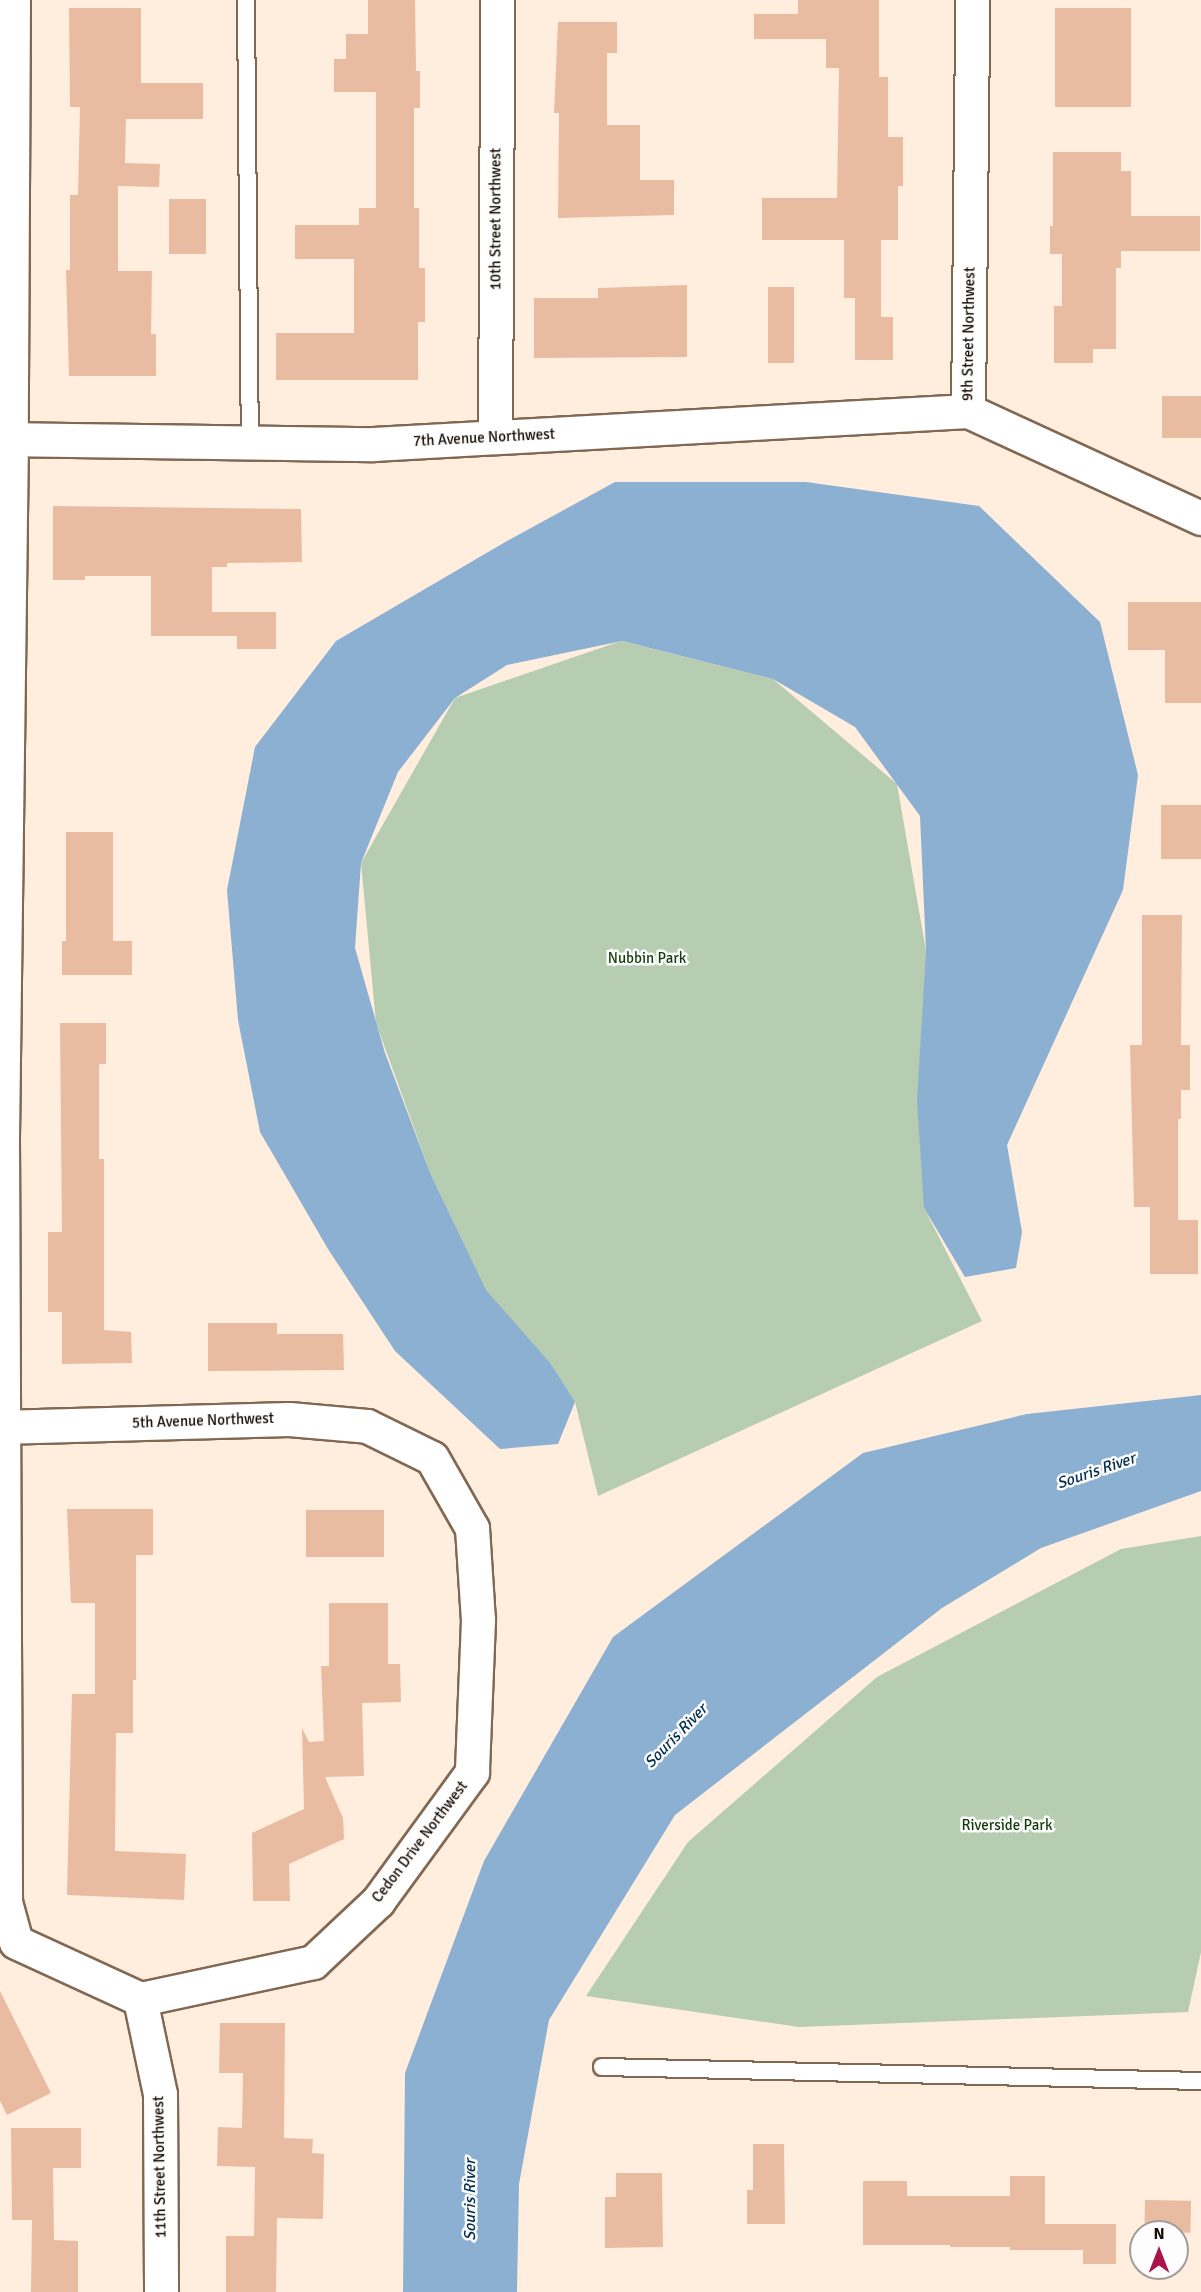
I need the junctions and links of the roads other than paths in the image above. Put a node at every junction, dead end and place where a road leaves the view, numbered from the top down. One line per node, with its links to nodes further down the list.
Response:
1 (13, 0): 7 (street)
2 (246, 0): 8 (lane)
3 (497, 0): 6 (street, 10th Street Northwest)
4 (972, 0): 5 (street, 9th Street Northwest)
5 (968, 411): 6 (street, 7th Avenue Northwest); 9 (street, 9th Street Northwest)
6 (495, 437): 8 (street, 7th Avenue Northwest)
7 (6, 439): 8 (street, 7th Avenue Northwest); 10 (street)
8 (250, 442)
9 (1201, 518)
10 (3, 926): 11 (street)
11 (2, 1427): 12 (street, 5th Avenue Northwest); 13 (street)
12 (402, 1443): 13 (street, Cedon Drive Northwest)
13 (140, 1999): 16 (street, 11th Street Northwest)
14 (602, 2067): 15 (lane)
15 (1201, 2081)
16 (160, 2292)

